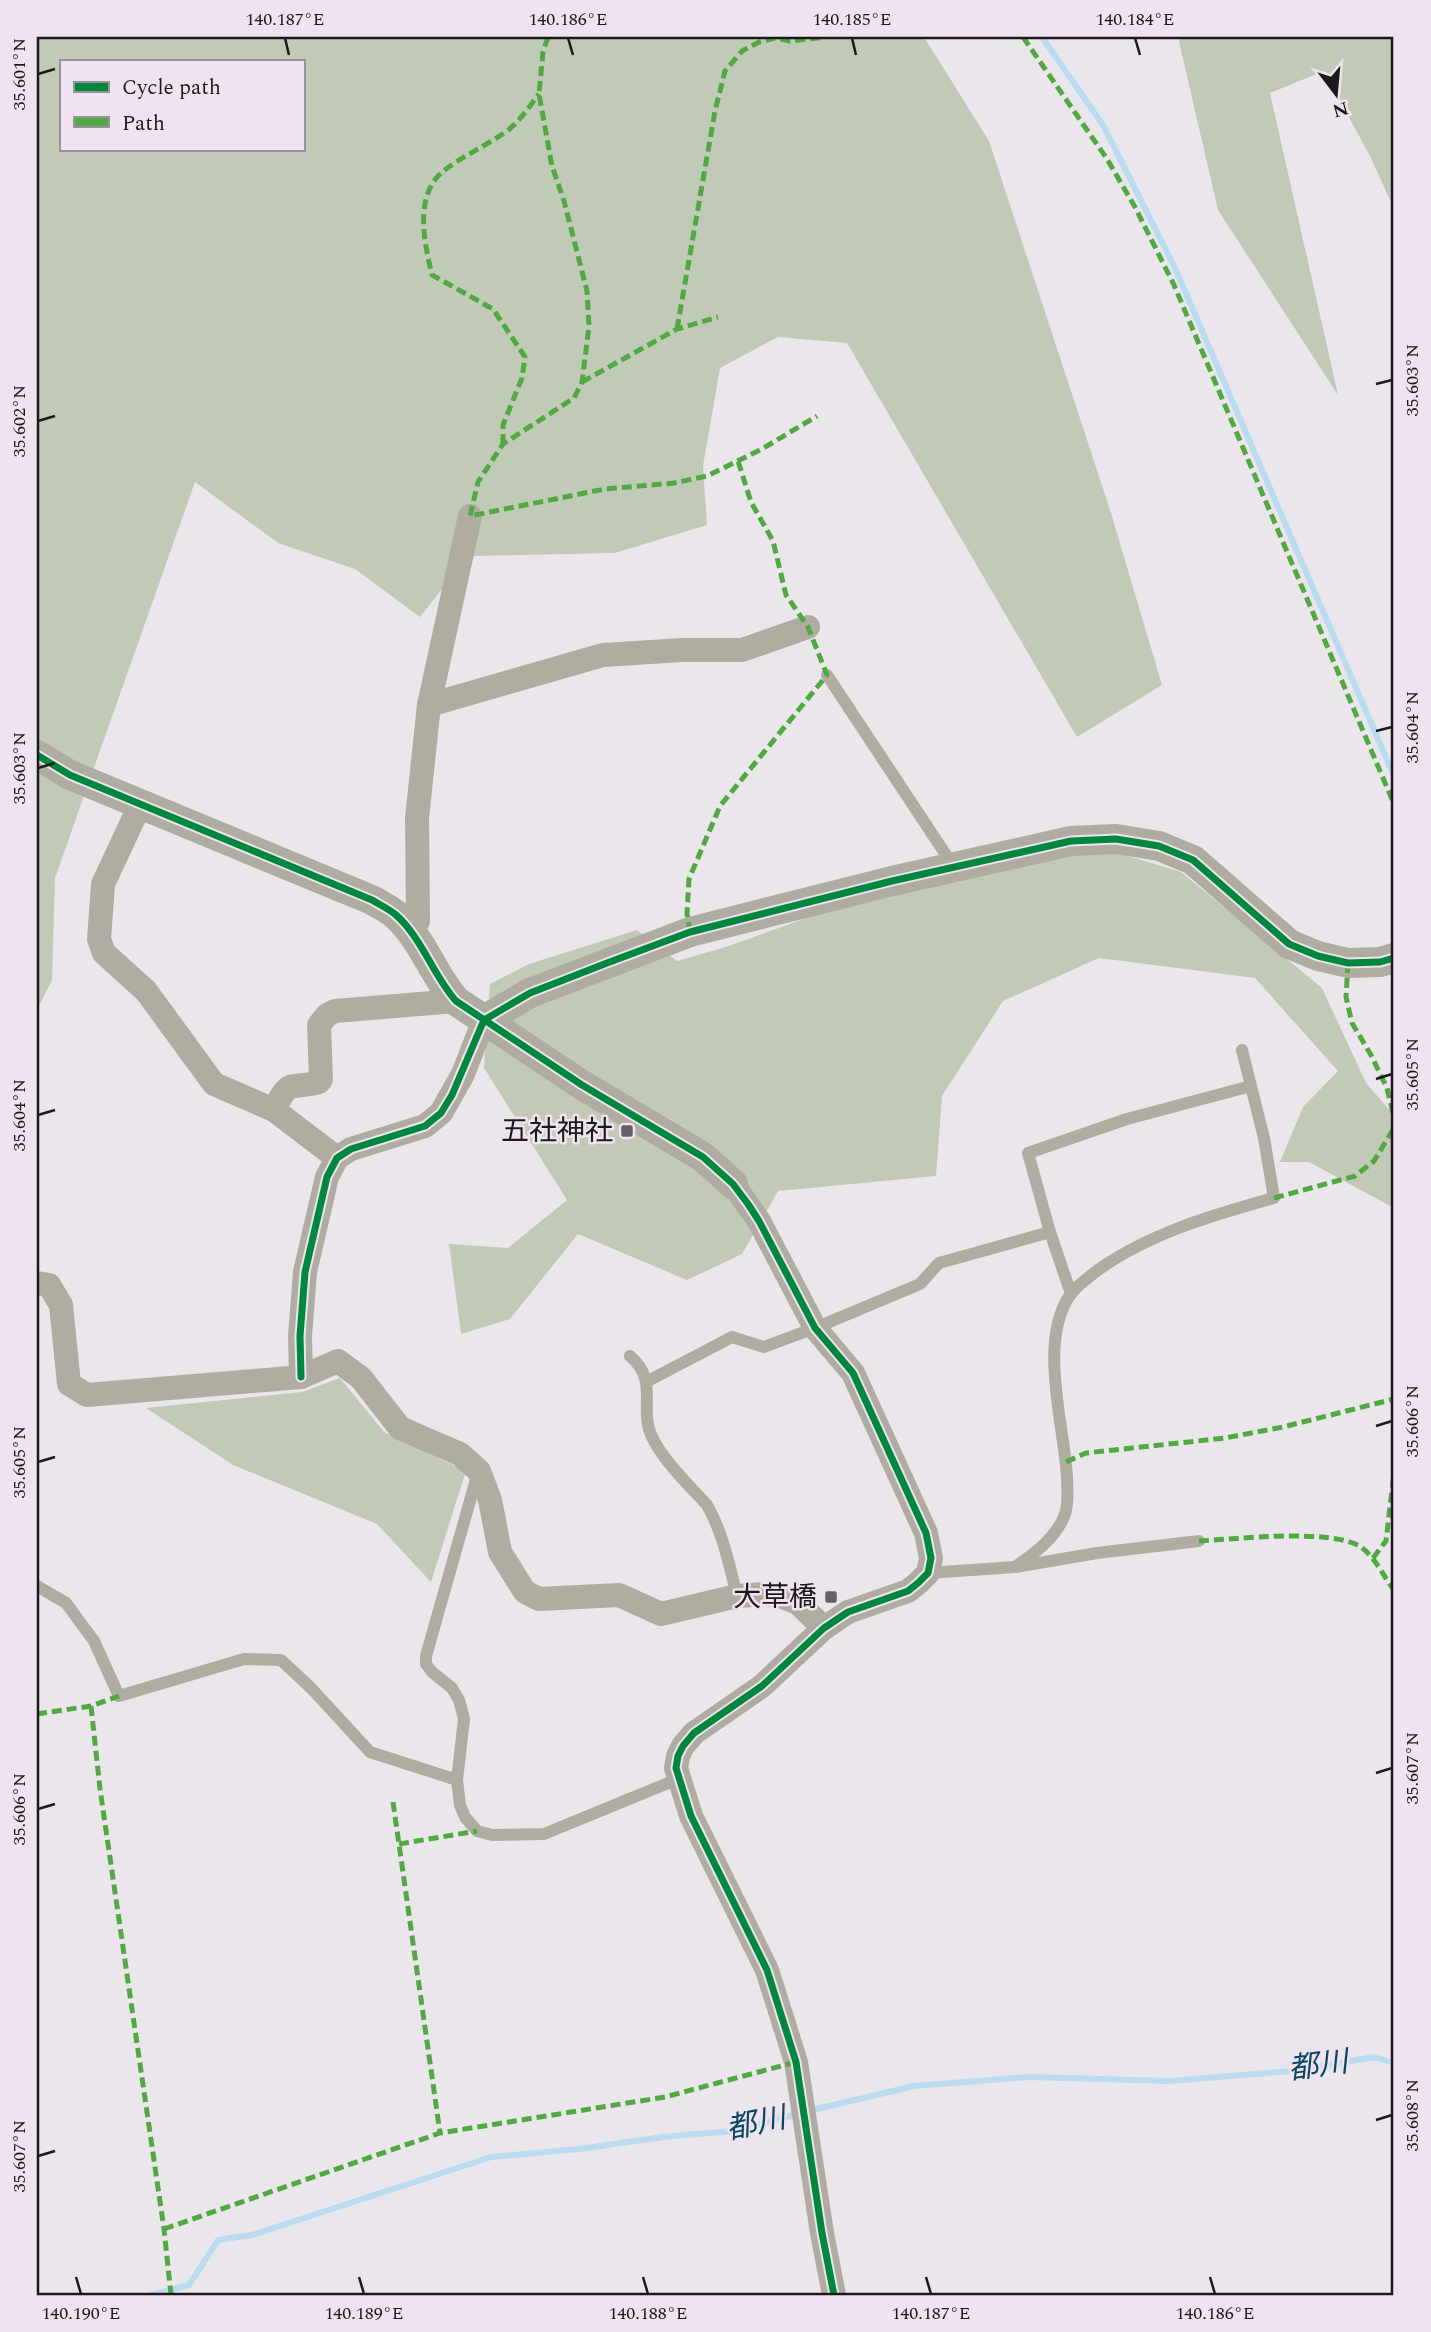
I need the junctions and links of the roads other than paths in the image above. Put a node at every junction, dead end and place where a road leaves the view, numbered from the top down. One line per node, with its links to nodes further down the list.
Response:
1 (470, 516): 4 (street)
2 (807, 627): 4 (street)
3 (827, 675): 7 (lane)
4 (429, 705): 8 (street)
5 (37, 755): 6 (street)
6 (140, 805): 8 (street); 14 (street)
7 (954, 867): 9 (street); 11 (street)
8 (412, 934): 10 (street)
9 (1394, 958)
10 (456, 1001): 11 (street); 14 (street)
11 (484, 1020): 15 (street); 16 (street)
12 (1242, 1051): 13 (lane)
13 (1251, 1086): 17 (lane); 19 (lane)
14 (274, 1110): 15 (street)
15 (337, 1158): 22 (street)
16 (733, 1184): 20 (street)
17 (1050, 1232): 19 (lane); 20 (lane)
18 (37, 1283): 22 (street)
19 (1071, 1294): 26 (lane)
20 (815, 1328): 23 (lane); 27 (street)
21 (630, 1356): 23 (lane)
22 (301, 1377): 24 (street)
23 (646, 1382): 29 (lane)
24 (479, 1471): 29 (street); 32 (lane)
25 (1199, 1541): 26 (lane)
26 (1015, 1567): 27 (lane)
27 (928, 1573): 30 (street)
28 (37, 1586): 32 (lane)
29 (737, 1595): 30 (street)
30 (824, 1628): 31 (street)
31 (678, 1779): 32 (lane); 33 (street)
32 (457, 1780)
33 (834, 2295)

